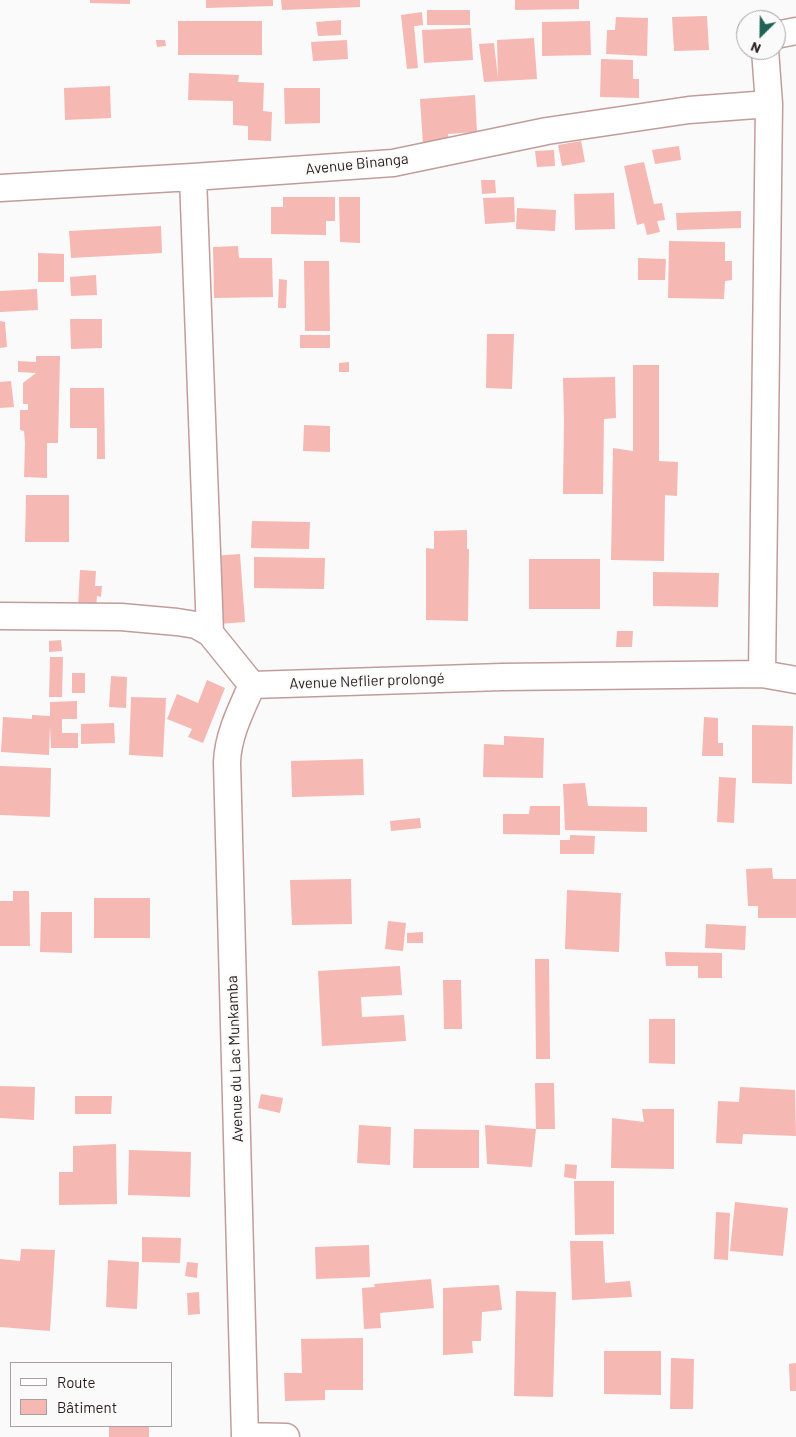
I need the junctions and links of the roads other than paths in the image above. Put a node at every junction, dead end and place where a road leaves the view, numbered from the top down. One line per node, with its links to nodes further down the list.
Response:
1 (766, 60): 2 (street)
2 (769, 104): 3 (street, Avenue Binanga); 7 (street)
3 (193, 177): 4 (street, Avenue Binanga); 6 (street)
4 (0, 188)
5 (0, 616): 6 (street)
6 (210, 633): 9 (street)
7 (762, 674): 8 (street, Avenue Neflier prolongé); 9 (street, Avenue Neflier prolongé)
8 (796, 680)
9 (252, 685): 10 (street, Avenue du Lac Munkamba)
10 (245, 1437): 11 (street)
11 (286, 1437)

